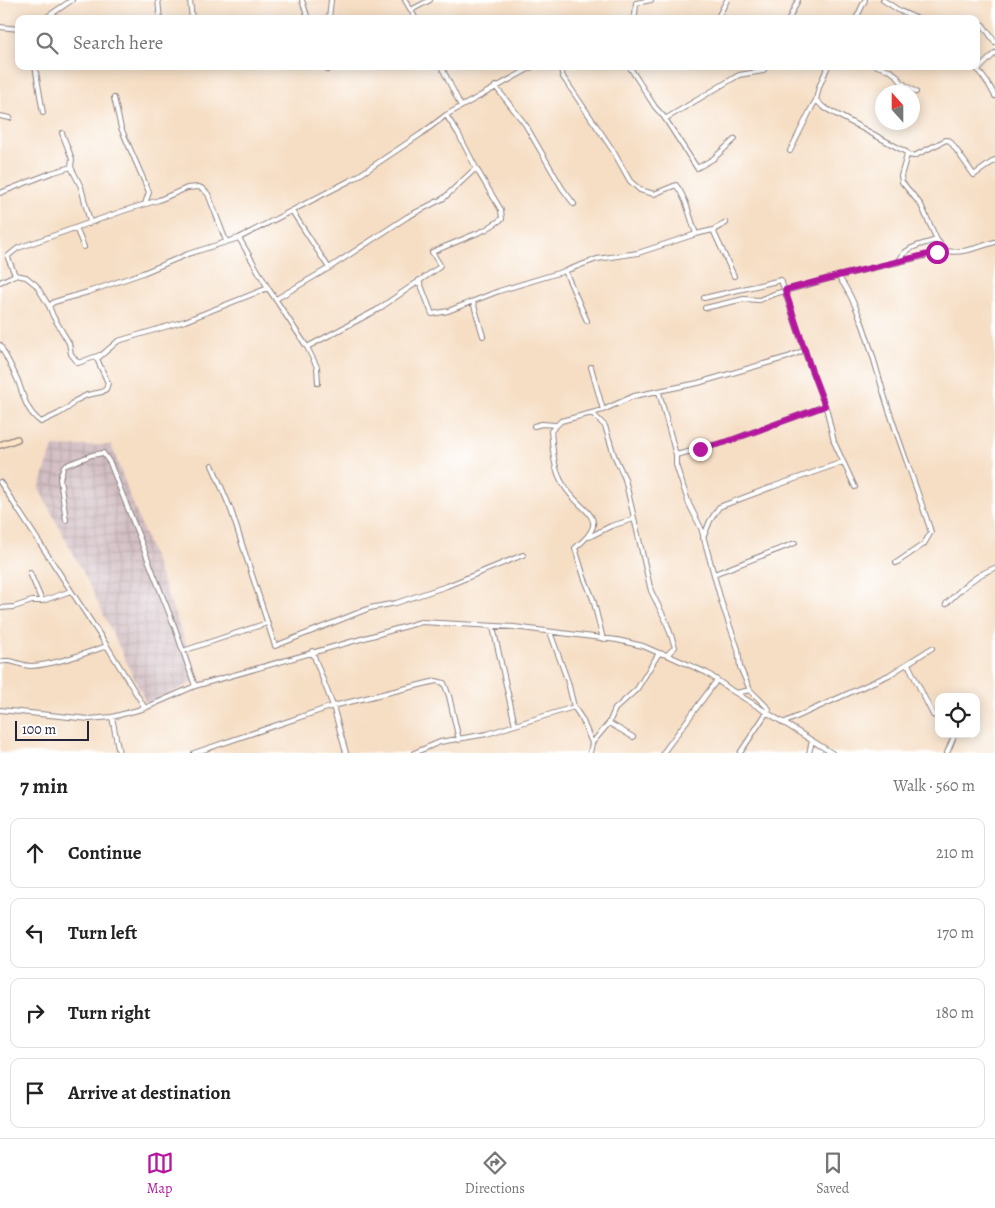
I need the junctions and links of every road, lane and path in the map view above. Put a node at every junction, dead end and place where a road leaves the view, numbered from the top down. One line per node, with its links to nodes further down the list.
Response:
1 (71, 0): 15 (street)
2 (158, 0): 16 (street)
3 (190, 0): 17 (street)
4 (302, 0): 18 (street)
5 (331, 0): 19 (street)
6 (405, 0): 14 (street)
7 (430, 0): 14 (street)
8 (651, 0): 13 (street)
9 (727, 0): 22 (street)
10 (798, 0): 23 (street)
11 (865, 0): 24 (street)
12 (883, 0): 25 (street)
13 (637, 1): 21 (street)
14 (410, 10): 20 (street)
15 (50, 15)
16 (160, 15)
17 (192, 15)
18 (307, 15)
19 (330, 15)
20 (413, 15)
21 (635, 15)
22 (719, 15)
23 (791, 15)
24 (858, 15)
25 (909, 15)
26 (980, 24): 29 (street)
27 (0, 27): 28 (street)
28 (15, 29)
29 (995, 42)
30 (995, 53): 31 (street)
31 (980, 65)
32 (36, 70): 47 (street)
33 (443, 70): 46 (street)
34 (526, 70): 42 (street)
35 (561, 70): 67 (street)
36 (632, 70): 51 (street)
37 (764, 70): 51 (street)
38 (826, 70): 45 (street)
39 (889, 70): 41 (street)
40 (978, 70): 43 (street)
41 (905, 85)
42 (495, 86): 46 (street); 61 (street)
43 (995, 96)
44 (114, 98): 60 (street)
45 (816, 100): 54 (street); 55 (street)
46 (461, 106): 48 (street)
47 (43, 113)
48 (446, 115): 58 (street); 62 (street)
49 (0, 116): 50 (street)
50 (10, 118)
51 (666, 119): 53 (street)
52 (62, 133): 57 (street)
53 (735, 138)
54 (790, 151)
55 (908, 155): 56 (street); 69 (street)
56 (995, 160)
57 (71, 167): 59 (street); 64 (street)
58 (476, 168): 75 (street); 80 (street)
59 (0, 193)
60 (146, 204): 64 (street); 70 (street)
61 (574, 204)
62 (292, 211): 68 (street); 75 (street)
63 (726, 223): 66 (street)
64 (89, 224): 65 (street)
65 (76, 228): 72 (street); 77 (street)
66 (714, 230): 67 (street); 78 (street)
67 (696, 234): 76 (street)
68 (239, 238): 70 (street); 82 (street)
69 (936, 240): 73 (street); 74 (street)
70 (226, 241): 87 (street)
71 (995, 242): 73 (street)
72 (84, 247)
73 (946, 251): 74 (street)
74 (899, 262): 79 (street)
75 (329, 268): 84 (street)
76 (565, 271): 86 (street); 89 (street)
77 (15, 275): 81 (street); 87 (street)
78 (734, 276)
79 (838, 276): 83 (street); 116 (street)
80 (420, 280): 86 (street); 92 (street)
81 (0, 282)
82 (268, 288): 84 (street); 94 (street)
83 (785, 290): 85 (street); 88 (street); 93 (street)
84 (276, 298): 92 (street)
85 (704, 298)
86 (473, 302): 90 (street)
87 (50, 306): 94 (street)
88 (705, 308)
89 (587, 321)
90 (483, 336)
91 (0, 345): 94 (street)
92 (307, 347): 96 (street)
93 (805, 350): 97 (street); 98 (street)
94 (100, 355)
95 (591, 367): 99 (street)
96 (318, 383)
97 (659, 392): 99 (street); 105 (street)
98 (825, 406): 105 (street); 106 (street)
99 (603, 410): 100 (street)
100 (592, 413): 101 (street); 110 (street)
101 (555, 425): 102 (street); 112 (street)
102 (534, 426)
103 (17, 439): 104 (street)
104 (0, 445)
105 (676, 455): 113 (street)
106 (843, 462): 109 (street); 113 (street)
107 (212, 465): 124 (street)
108 (0, 482): 120 (street)
109 (855, 487)
110 (634, 519): 112 (street); 133 (street)
111 (66, 520): 130 (street)
112 (589, 537): 127 (street)
113 (703, 538): 119 (street)
114 (795, 543): 119 (street)
115 (523, 555): 124 (street)
116 (896, 563)
117 (995, 568): 122 (street)
118 (30, 573): 121 (street)
119 (714, 574): 138 (street)
120 (71, 591): 121 (street); 128 (street)
121 (42, 601): 123 (street)
122 (946, 604)
123 (0, 608)
124 (267, 623): 130 (street)
125 (493, 627): 126 (street); 131 (street); 149 (street)
126 (550, 632): 127 (street); 141 (street)
127 (602, 639): 132 (street)
128 (107, 646): 134 (street); 142 (street)
129 (932, 648): 135 (street)
130 (183, 652): 137 (street)
131 (312, 652): 137 (street); 140 (street)
132 (659, 653): 133 (street); 147 (street)
133 (667, 655): 136 (street)
134 (0, 662)
135 (908, 664): 145 (street); 148 (street)
136 (717, 680): 139 (street); 161 (street)
137 (195, 686): 142 (street)
138 (750, 690): 139 (street); 144 (street)
139 (736, 693): 144 (street)
140 (333, 706): 152 (street); 155 (street); 157 (street)
141 (574, 707): 149 (street); 154 (street)
142 (145, 708): 146 (street)
143 (0, 710): 146 (street)
144 (768, 713): 148 (street); 162 (street)
145 (935, 716)
146 (112, 717): 156 (street)
147 (609, 723): 150 (street); 154 (street)
148 (783, 723): 153 (street)
149 (515, 725): 152 (street)
150 (633, 737)
151 (953, 738): 165 (street)
152 (459, 740): 159 (street)
153 (812, 741): 163 (street); 164 (street)
154 (592, 743): 160 (street)
155 (346, 752): 158 (street)
156 (119, 753)
157 (194, 753)
158 (340, 753)
159 (414, 753)
160 (590, 753)
161 (664, 753)
162 (740, 753)
163 (809, 753)
164 (832, 753)
165 (947, 753)

